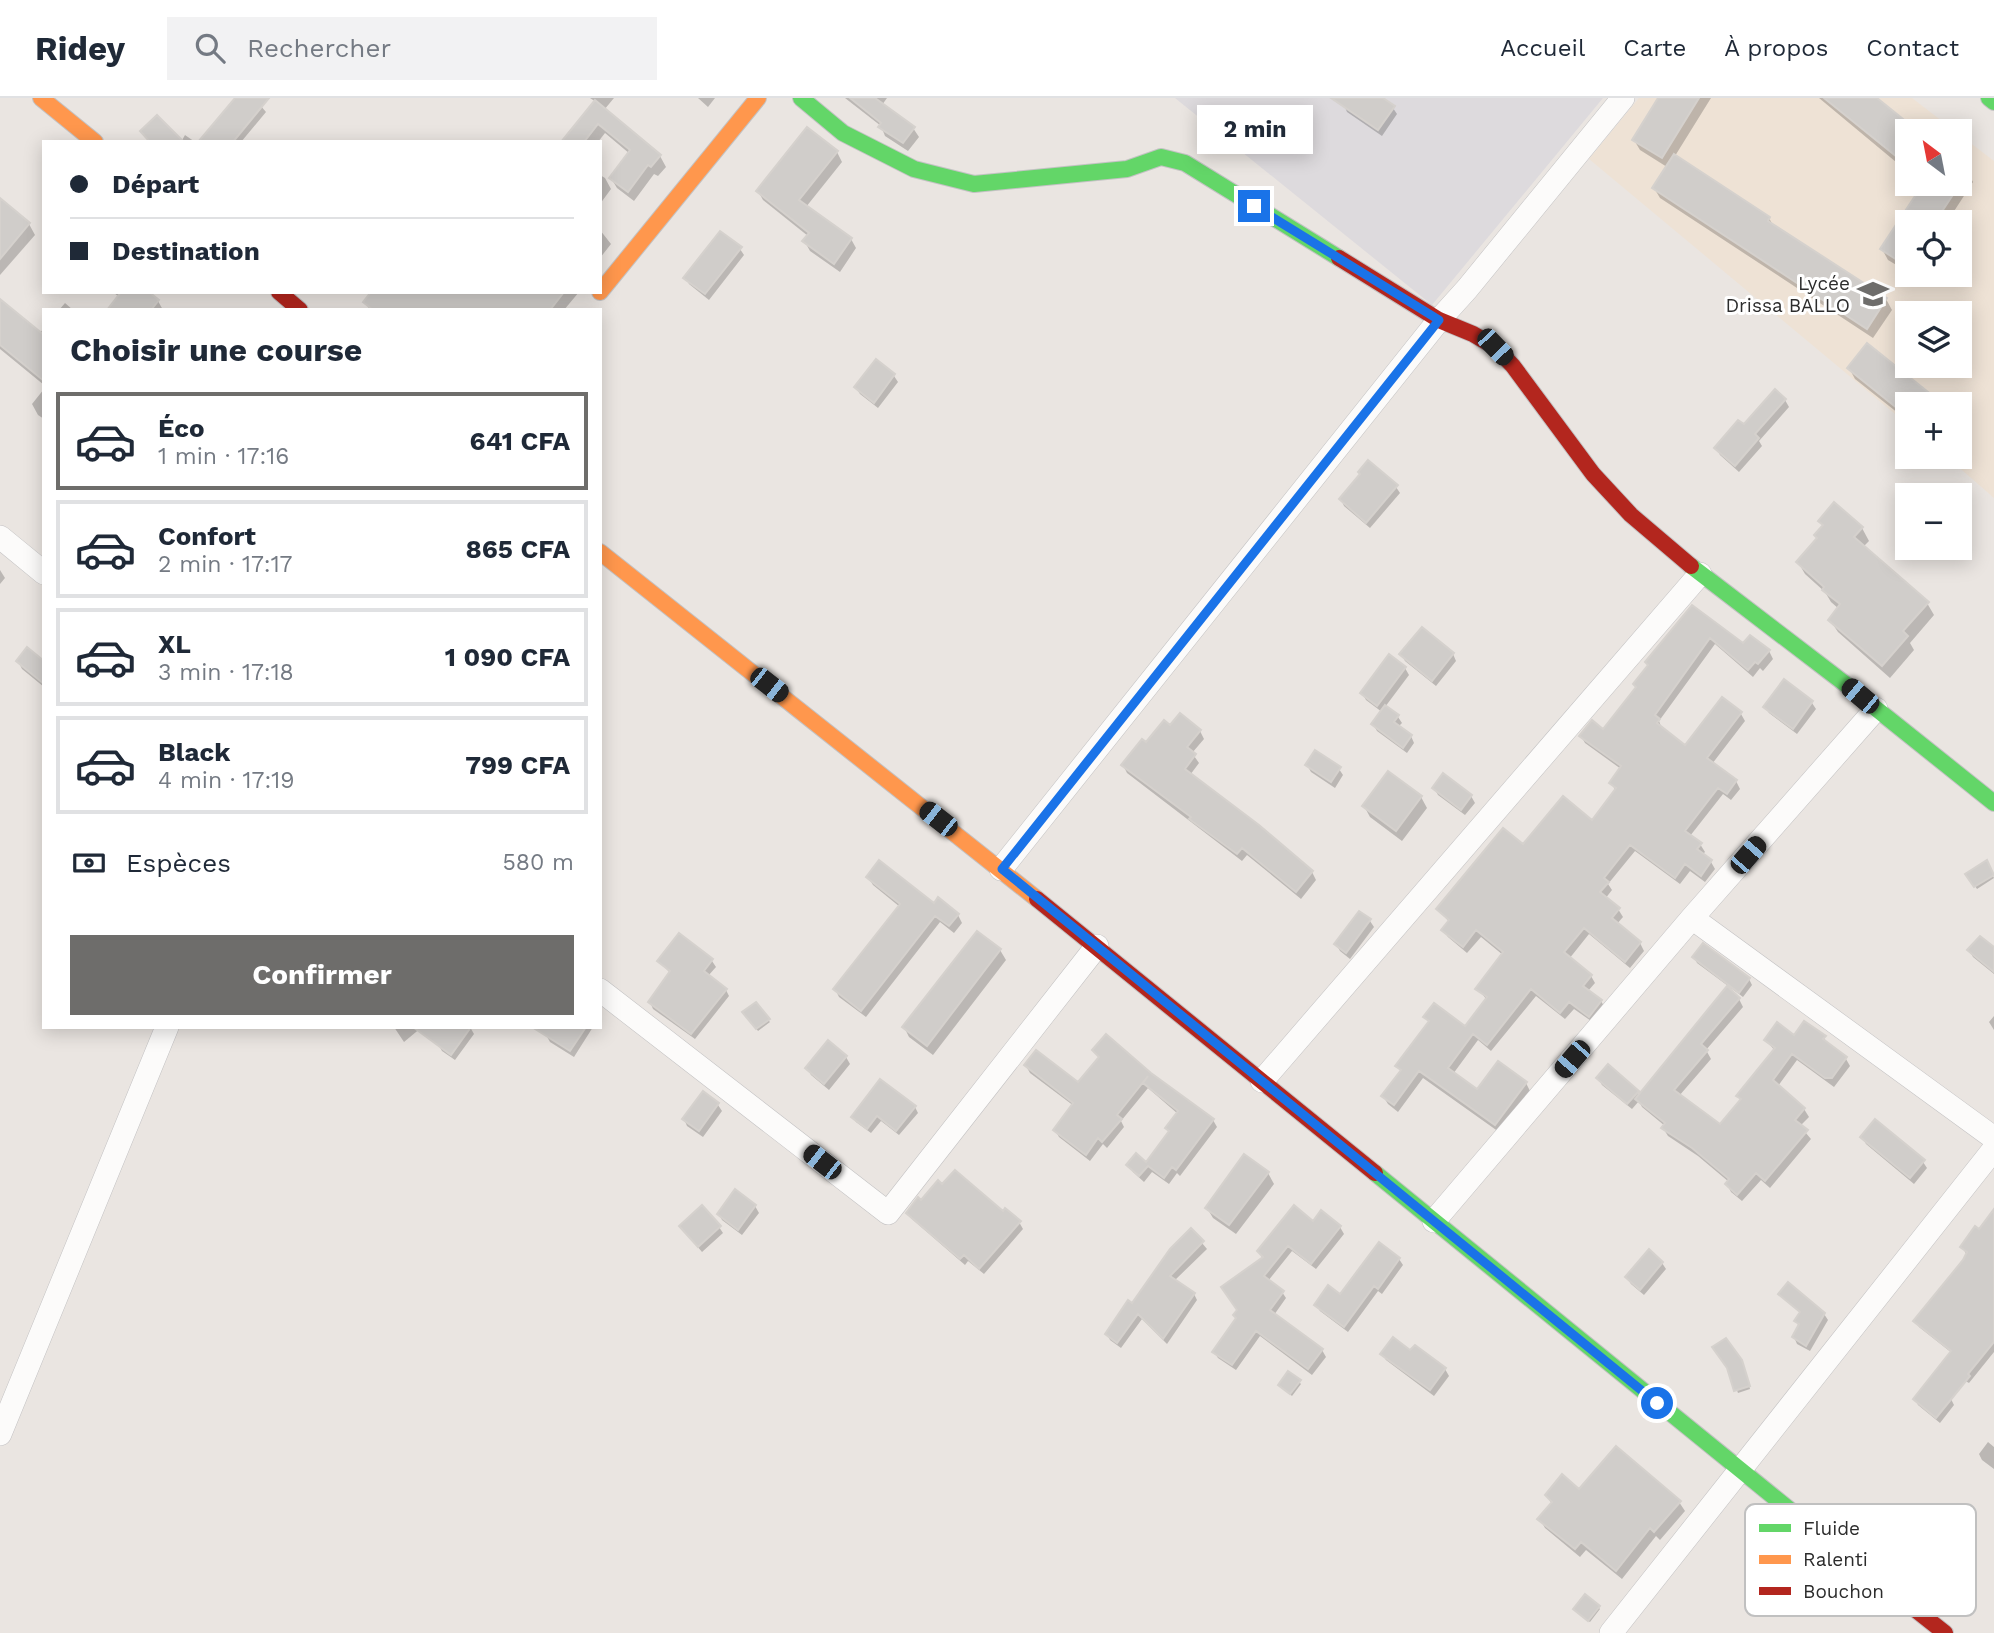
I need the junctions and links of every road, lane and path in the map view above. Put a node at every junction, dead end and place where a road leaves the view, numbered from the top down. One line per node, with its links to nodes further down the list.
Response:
1 (41, 98): 7 (street)
2 (758, 98): 8 (street)
3 (801, 98): 11 (street)
4 (1623, 98): 11 (street)
5 (1989, 98): 6 (street)
6 (1994, 102)
7 (92, 140)
8 (602, 290)
9 (281, 294): 10 (street)
10 (298, 308)
11 (1439, 320): 15 (street); 18 (street)
12 (0, 537): 14 (street)
13 (602, 554): 18 (street)
14 (42, 571)
15 (1700, 574): 16 (street); 23 (street)
16 (1877, 709): 17 (street); 19 (street)
17 (1994, 803)
18 (1002, 869): 20 (street)
19 (1692, 918): 24 (street); 26 (street)
20 (1097, 946): 21 (street); 23 (street)
21 (602, 992)
22 (166, 1029): 27 (street)
23 (1262, 1081): 26 (street)
24 (1994, 1138)
25 (1994, 1149): 28 (street)
26 (1434, 1221): 28 (street)
27 (0, 1434)
28 (1739, 1469): 29 (street); 31 (street)
29 (1783, 1504)
30 (1924, 1616): 32 (street)
31 (1611, 1633)
32 (1945, 1633)

